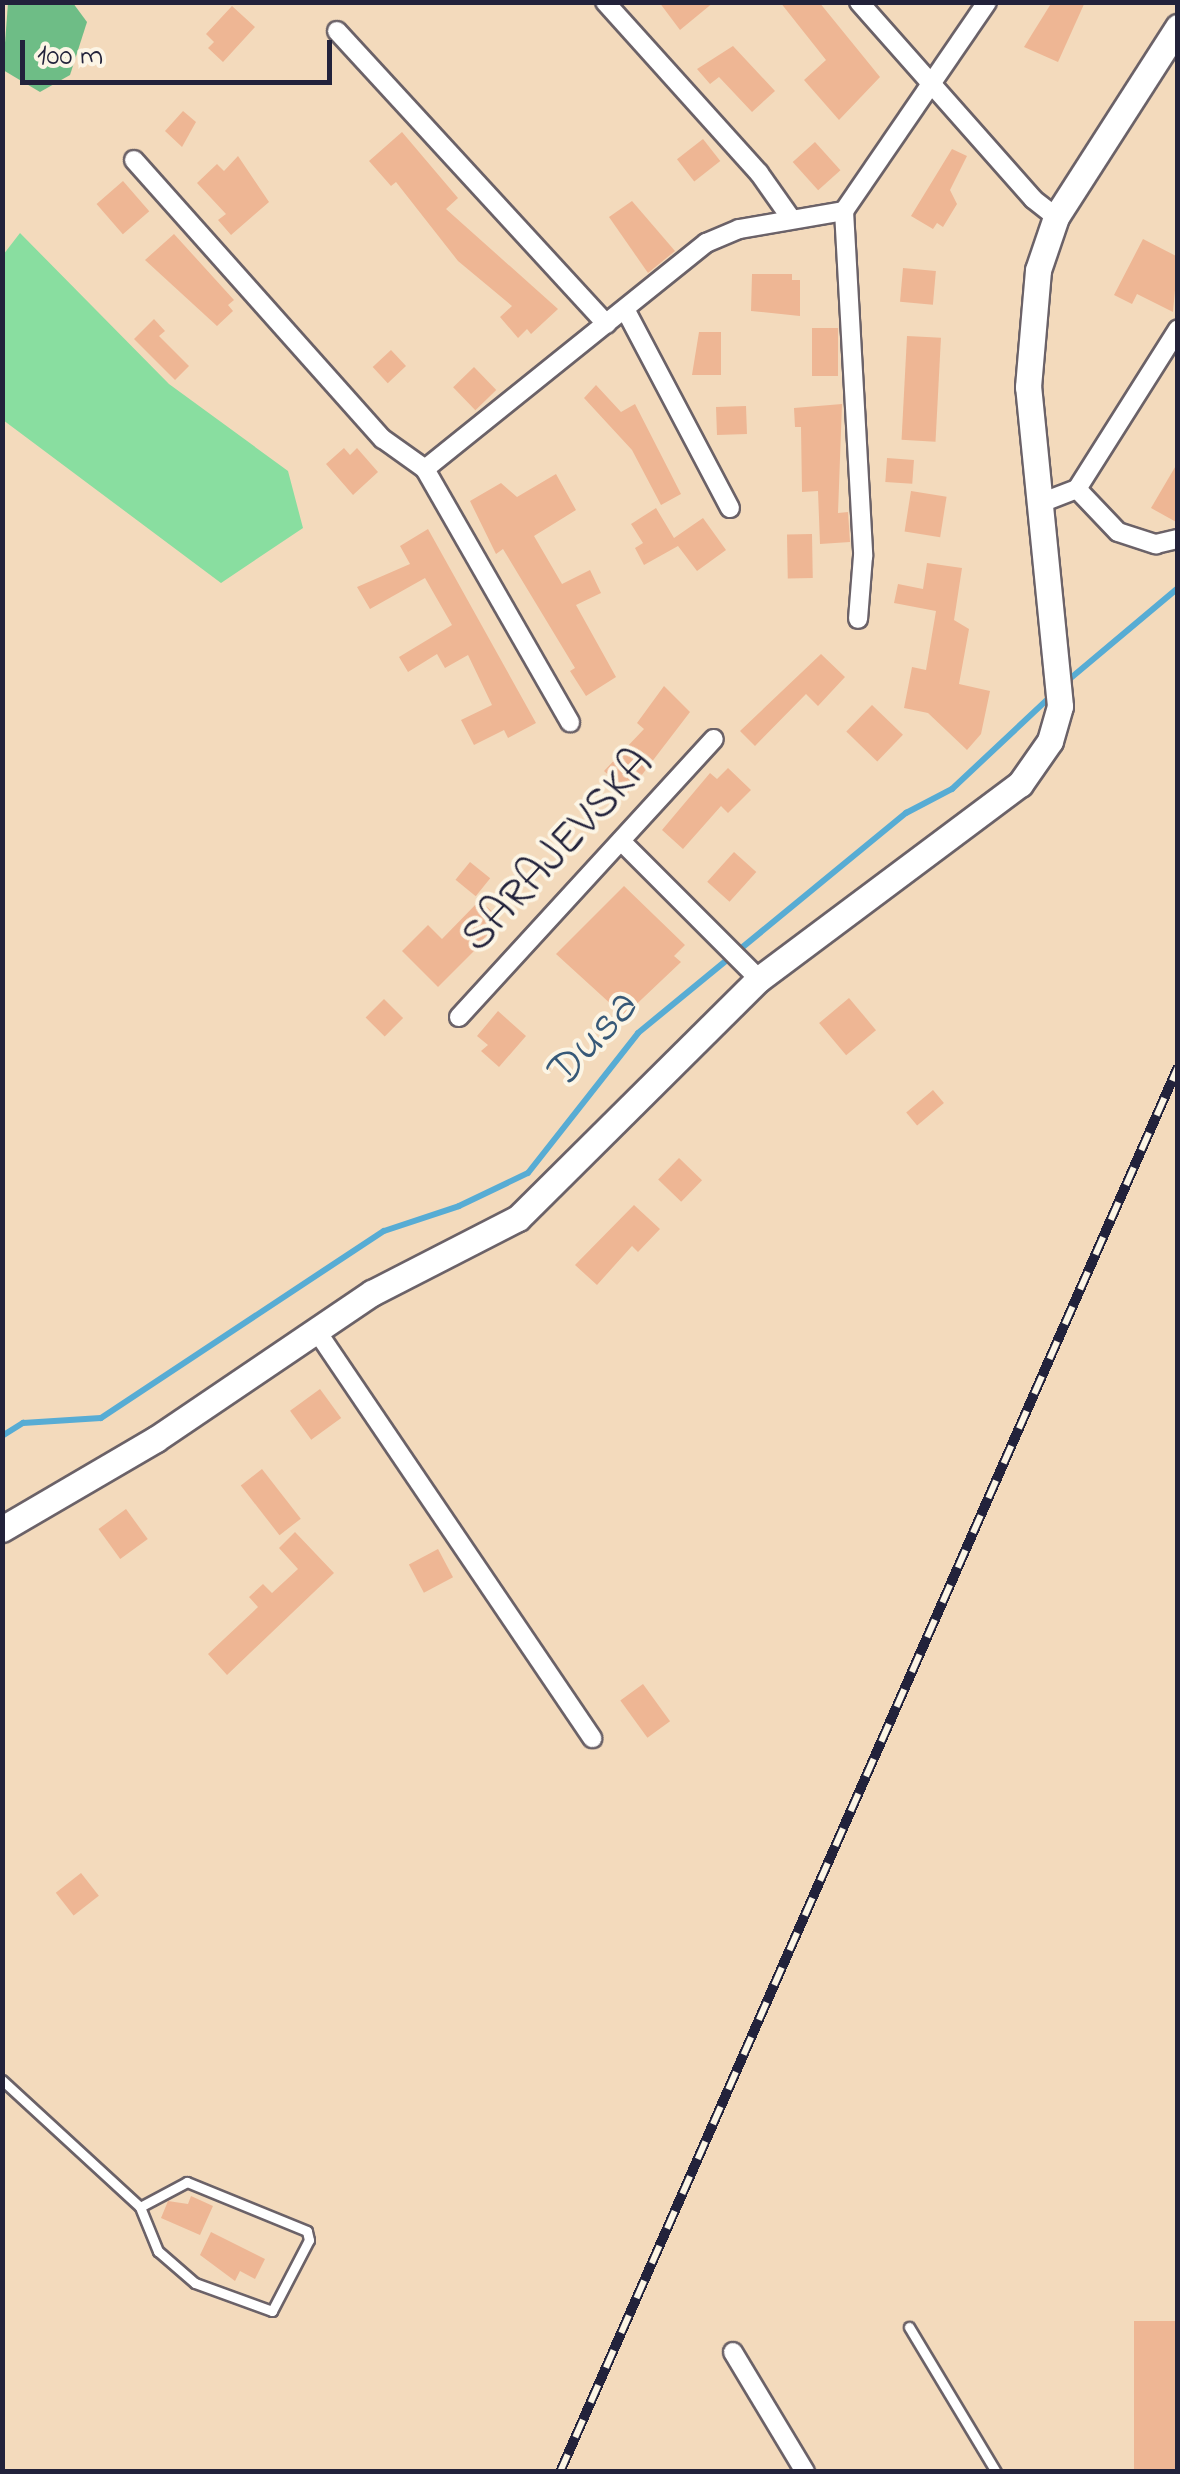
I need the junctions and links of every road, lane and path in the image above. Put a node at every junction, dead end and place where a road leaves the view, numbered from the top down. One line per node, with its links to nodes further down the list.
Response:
1 (605, 2): 9 (street)
2 (859, 2): 6 (street)
3 (987, 2): 6 (street)
4 (1178, 28): 10 (main road)
5 (337, 31): 12 (street)
6 (933, 86): 8 (street); 10 (street)
7 (134, 160): 14 (street)
8 (844, 211): 9 (street); 19 (street)
9 (790, 217): 11 (street)
10 (1056, 217): 16 (main road)
11 (625, 309): 12 (street); 17 (street)
12 (606, 324): 14 (street)
13 (1178, 330): 15 (street)
14 (425, 469): 20 (street)
15 (1077, 489): 16 (street); 18 (street)
16 (1038, 504): 23 (main road)
17 (730, 508)
18 (1178, 539)
19 (858, 620)
20 (570, 722)
21 (714, 739): 22 (street, SARAJEVSKA)
22 (621, 841): 23 (street); 24 (street, SARAJEVSKA)
23 (752, 972): 25 (main road)
24 (459, 1016)
25 (316, 1330): 26 (main road); 27 (street)
26 (2, 1529)
27 (592, 1738)
28 (2, 2080): 29 (lane)
29 (140, 2207): 29 (lane)
30 (910, 2327): 33 (lane)
31 (733, 2352): 32 (street)
32 (805, 2472)
33 (996, 2472)

